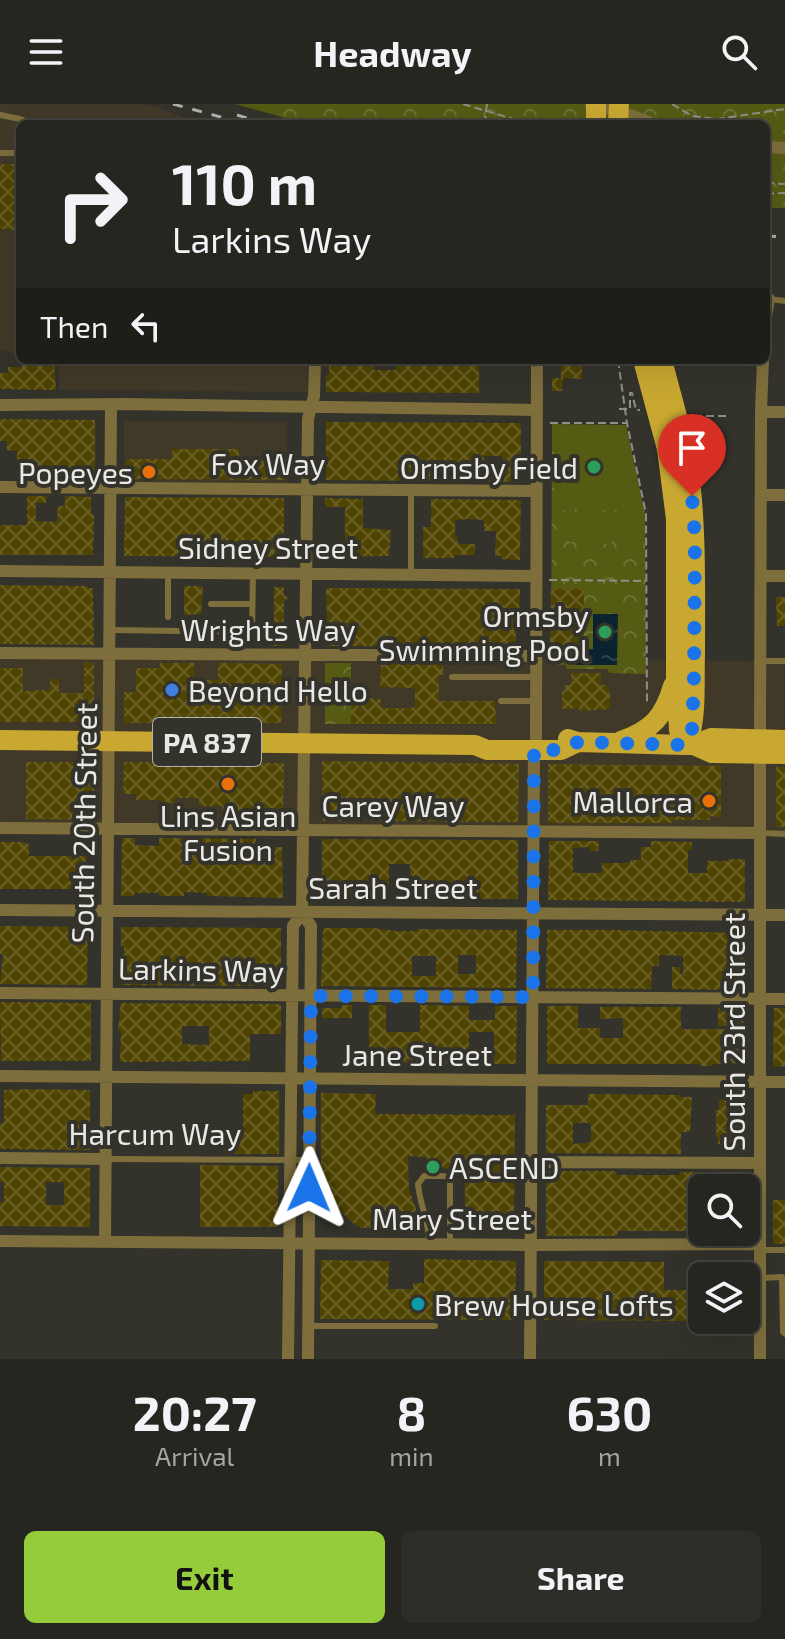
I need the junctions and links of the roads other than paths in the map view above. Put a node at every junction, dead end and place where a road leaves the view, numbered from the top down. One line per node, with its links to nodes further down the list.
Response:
1 (590, 104): 4 (street)
2 (0, 115): 3 (lane)
3 (23, 120)
4 (640, 120)
5 (315, 364): 12 (street)
6 (537, 364): 13 (street)
7 (644, 364): 16 (main road, bridge)
8 (663, 364): 16 (main road, bridge)
9 (763, 364): 14 (street, South 23rd Street)
10 (0, 405): 11 (street)
11 (111, 405): 12 (street); 18 (street, South 20th Street)
12 (311, 408): 13 (street); 19 (street)
13 (537, 410): 21 (street)
14 (761, 412): 15 (street); 22 (street, South 23rd Street)
15 (785, 412)
16 (676, 450): 45 (main road)
17 (0, 487): 18 (street, Fox Way)
18 (111, 488): 19 (street, Fox Way); 25 (street, South 20th Street)
19 (308, 489): 20 (street, Fox Way); 28 (street)
20 (411, 490): 21 (street, Fox Way); 29 (lane)
21 (536, 491): 32 (street)
22 (761, 495): 23 (street); 30 (street, South 23rd Street)
23 (785, 495)
24 (0, 571): 25 (street, Sidney Street)
25 (111, 572): 26 (street, Sidney Street); 36 (street, South 20th Street)
26 (168, 572): 27 (street, Sidney Street); 35 (lane)
27 (253, 573): 28 (street, Sidney Street); 34 (lane)
28 (307, 573): 29 (street, Sidney Street); 39 (street)
29 (411, 574): 32 (street, Sidney Street)
30 (761, 576): 31 (street); 41 (street, South 23rd Street)
31 (785, 576)
32 (542, 578): 40 (street)
33 (211, 604): 34 (lane)
34 (252, 604): 36 (lane)
35 (168, 617)
36 (110, 630): 38 (street, South 20th Street)
37 (0, 653): 38 (street, Wrights Way)
38 (110, 653): 39 (street, Wrights Way); 51 (street, South 20th Street)
39 (306, 655): 40 (street, Wrights Way); 52 (street)
40 (536, 656): 44 (street)
41 (761, 661): 42 (lane); 56 (street, South 23rd Street)
42 (785, 661)
43 (452, 677): 44 (lane)
44 (536, 677): 47 (street)
45 (685, 678): 48 (main road); 54 (main road); 55 (main road)
46 (501, 701): 47 (lane)
47 (536, 701): 53 (street)
48 (728, 739): 55 (main road); 56 (main road)
49 (0, 740): 51 (main road, PA 837)
50 (785, 740): 56 (main road)
51 (110, 741): 52 (main road, PA 837); 59 (street, South 20th Street)
52 (305, 742): 53 (main road, PA 837); 60 (street)
53 (535, 743): 54 (main road, PA 837); 61 (street)
54 (612, 744): 55 (main road, PA 837)
55 (690, 745): 56 (main road, PA 837)
56 (760, 746): 57 (main road, PA 837); 62 (street, South 23rd Street)
57 (785, 754)
58 (0, 828): 59 (street, Carey Way)
59 (108, 829): 60 (street, Carey Way); 65 (street, South 20th Street)
60 (302, 830): 61 (street, Carey Way); 66 (street)
61 (533, 832): 62 (street, Carey Way); 67 (street)
62 (760, 833): 63 (lane, Carey Way); 68 (street, South 23rd Street)
63 (785, 834)
64 (0, 910): 65 (street, Sarah Street)
65 (108, 911): 66 (street, Sarah Street); 71 (street, South 20th Street)
66 (302, 913): 67 (street, Sarah Street); 72 (street); 73 (street)
67 (534, 914): 68 (street, Sarah Street); 74 (street)
68 (760, 915): 69 (street, Sarah Street); 75 (street, South 23rd Street)
69 (785, 915)
70 (0, 993): 71 (street, Larkins Way)
71 (107, 994): 72 (street, Larkins Way); 78 (street, South 20th Street)
72 (292, 996): 73 (street, Larkins Way); 79 (street)
73 (311, 996): 74 (street, Larkins Way); 80 (street)
74 (533, 997): 75 (street, Larkins Way); 81 (street)
75 (759, 999): 76 (street, Larkins Way); 82 (street, South 23rd Street)
76 (785, 999)
77 (0, 1076): 78 (street, Jane Street)
78 (107, 1077): 79 (street, Jane Street); 85 (street, South 20th Street)
79 (292, 1079): 80 (street, Jane Street); 86 (street)
80 (310, 1079): 81 (street, Jane Street); 87 (street)
81 (532, 1080): 82 (street, Jane Street); 88 (street)
82 (759, 1081): 83 (street, Jane Street); 89 (street, South 23rd Street)
83 (785, 1082)
84 (0, 1158): 85 (street, Harcum Way)
85 (106, 1159): 86 (lane, Harcum Way); 91 (street, South 20th Street)
86 (291, 1160): 87 (lane, Harcum Way); 92 (street)
87 (310, 1160): 93 (street)
88 (531, 1162): 89 (street); 96 (street)
89 (759, 1163): 97 (street, South 23rd Street)
90 (0, 1241): 91 (street, Mary Street)
91 (105, 1242): 92 (street, Mary Street)
92 (289, 1243): 93 (street, Mary Street); 101 (street)
93 (308, 1243): 94 (street, Mary Street); 102 (street)
94 (429, 1244): 95 (street, Mary Street); 95 (lane)
95 (450, 1245): 96 (street, Mary Street)
96 (530, 1245): 97 (street, Mary Street); 108 (street)
97 (759, 1247): 98 (lane, Mary Street); 99 (street, South 23rd Street)
98 (785, 1250)
99 (759, 1262)
100 (760, 1278): 105 (lane)
101 (288, 1326): 102 (street); 106 (street)
102 (308, 1326): 103 (lane); 107 (street)
103 (435, 1326)
104 (760, 1334): 109 (street, South 23rd Street)
105 (785, 1334)
106 (288, 1359)
107 (308, 1359)
108 (530, 1359)
109 (760, 1359)

